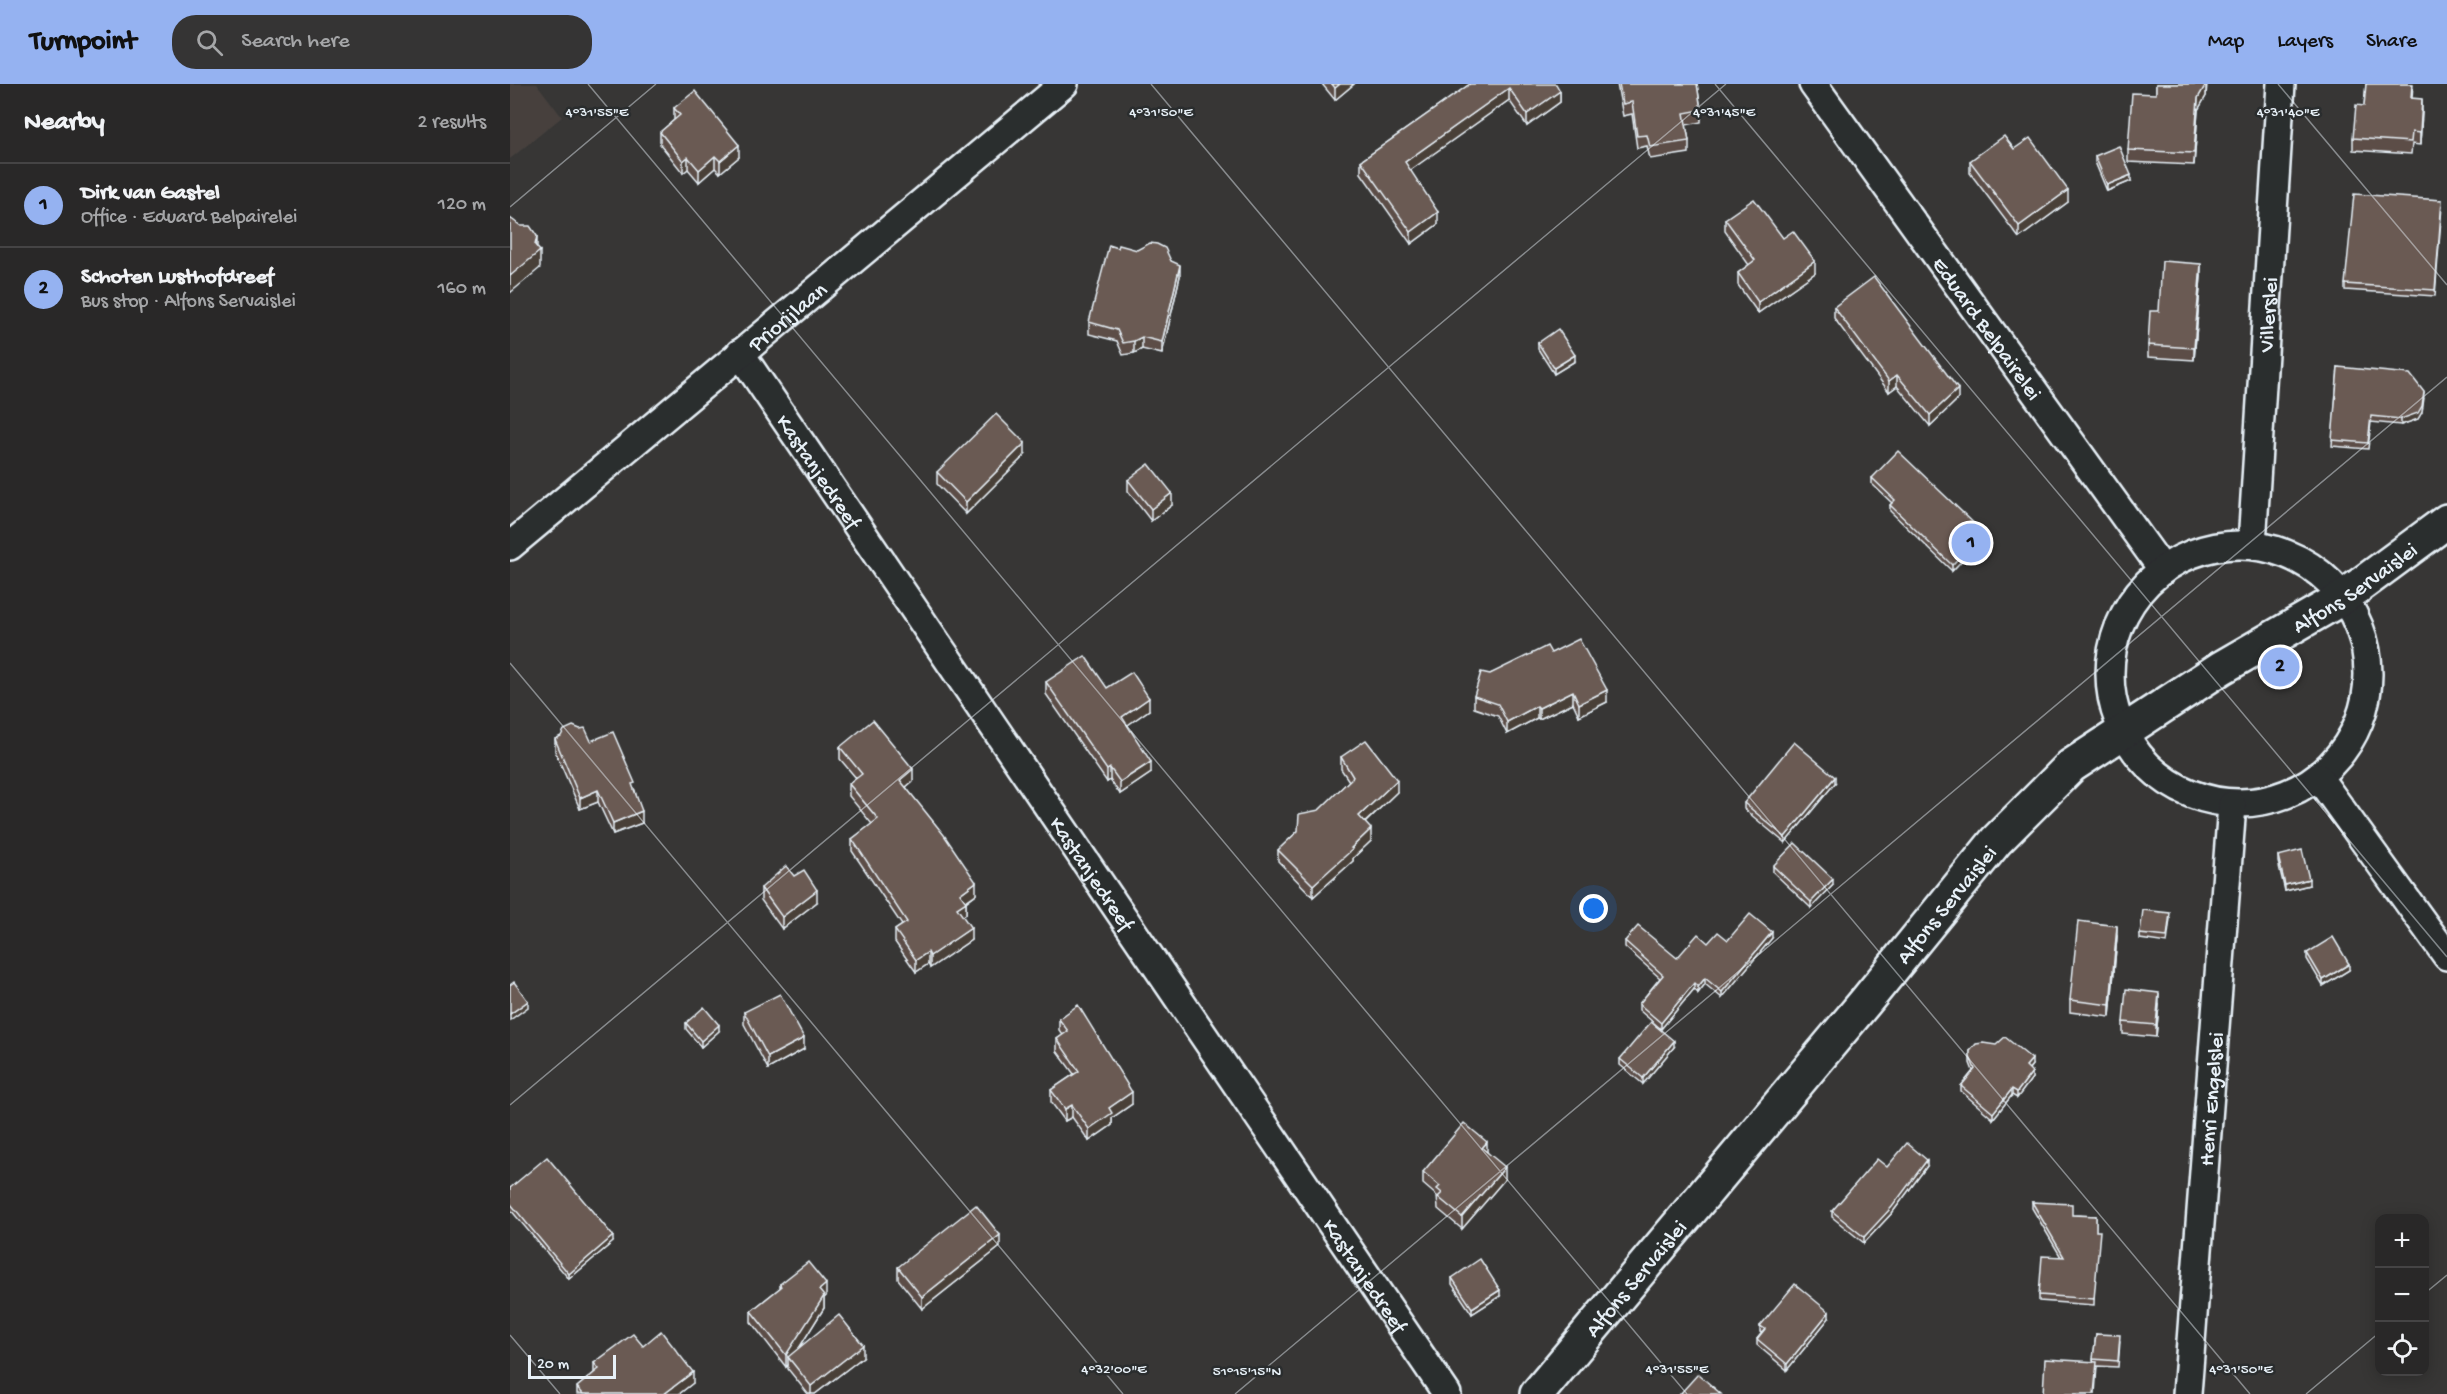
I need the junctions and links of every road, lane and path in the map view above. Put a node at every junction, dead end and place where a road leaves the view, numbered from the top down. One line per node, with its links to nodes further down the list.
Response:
1 (1064, 84): 4 (street, Priorijlaan)
2 (1812, 84): 8 (street, Eduard Belpairelei)
3 (2281, 84): 6 (street, Villerslei)
4 (740, 353): 7 (street, Priorijlaan); 14 (street, Kastanjedreef)
5 (2447, 521): 9 (street, Alfons Servaislei)
6 (2252, 544): 8 (street); 9 (street)
7 (510, 546)
8 (2163, 570): 10 (street)
9 (2344, 597): 10 (street, Alfons Servaislei); 11 (street)
10 (2124, 732): 12 (street); 15 (street, Alfons Servaislei)
11 (2318, 777): 12 (street); 13 (street)
12 (2232, 805): 16 (street, Henri Engelslei)
13 (2447, 956)
14 (1447, 1394)
15 (1537, 1394)
16 (2187, 1394)

